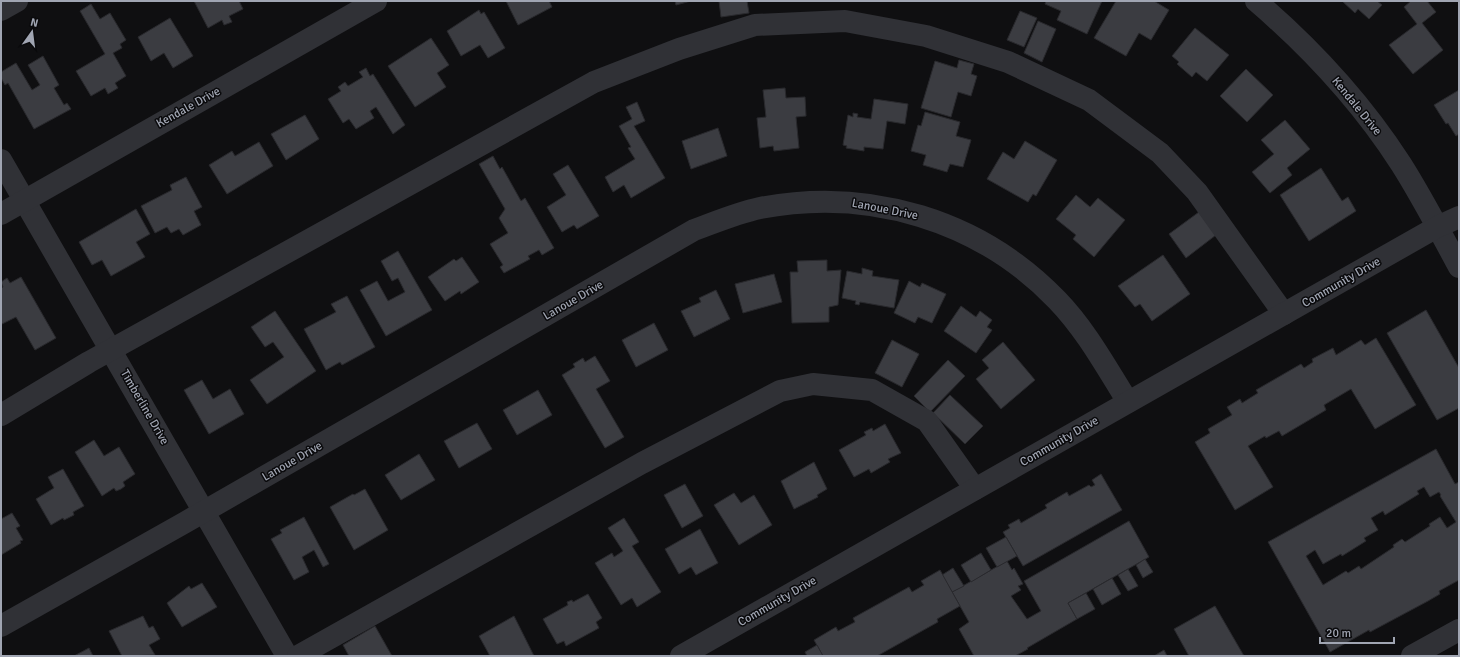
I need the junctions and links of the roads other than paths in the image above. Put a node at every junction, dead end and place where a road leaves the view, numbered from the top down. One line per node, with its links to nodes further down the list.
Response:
1 (16, 1): 4 (street)
2 (376, 1): 6 (street, Kendale Drive)
3 (1256, 1): 9 (street, Kendale Drive)
4 (1, 10)
5 (1, 160): 6 (street, Timberline Drive)
6 (24, 200): 7 (street, Kendale Drive); 12 (street, Timberline Drive)
7 (1, 214)
8 (1459, 217): 9 (street, Community Drive)
9 (1437, 227): 10 (street, Kendale Drive); 11 (street, Community Drive)
10 (1459, 266)
11 (1284, 314): 12 (street); 13 (street, Community Drive)
12 (112, 350): 14 (street); 16 (street, Timberline Drive)
13 (1128, 402): 15 (street, Community Drive); 16 (street, Lanoue Drive)
14 (1, 414)
15 (975, 489): 20 (street); 21 (street, Community Drive)
16 (204, 511): 17 (street, Lanoue Drive); 19 (street, Timberline Drive)
17 (1, 626)
18 (1459, 630): 22 (street)
19 (287, 656)
20 (298, 656)
21 (681, 656)
22 (1412, 656)

